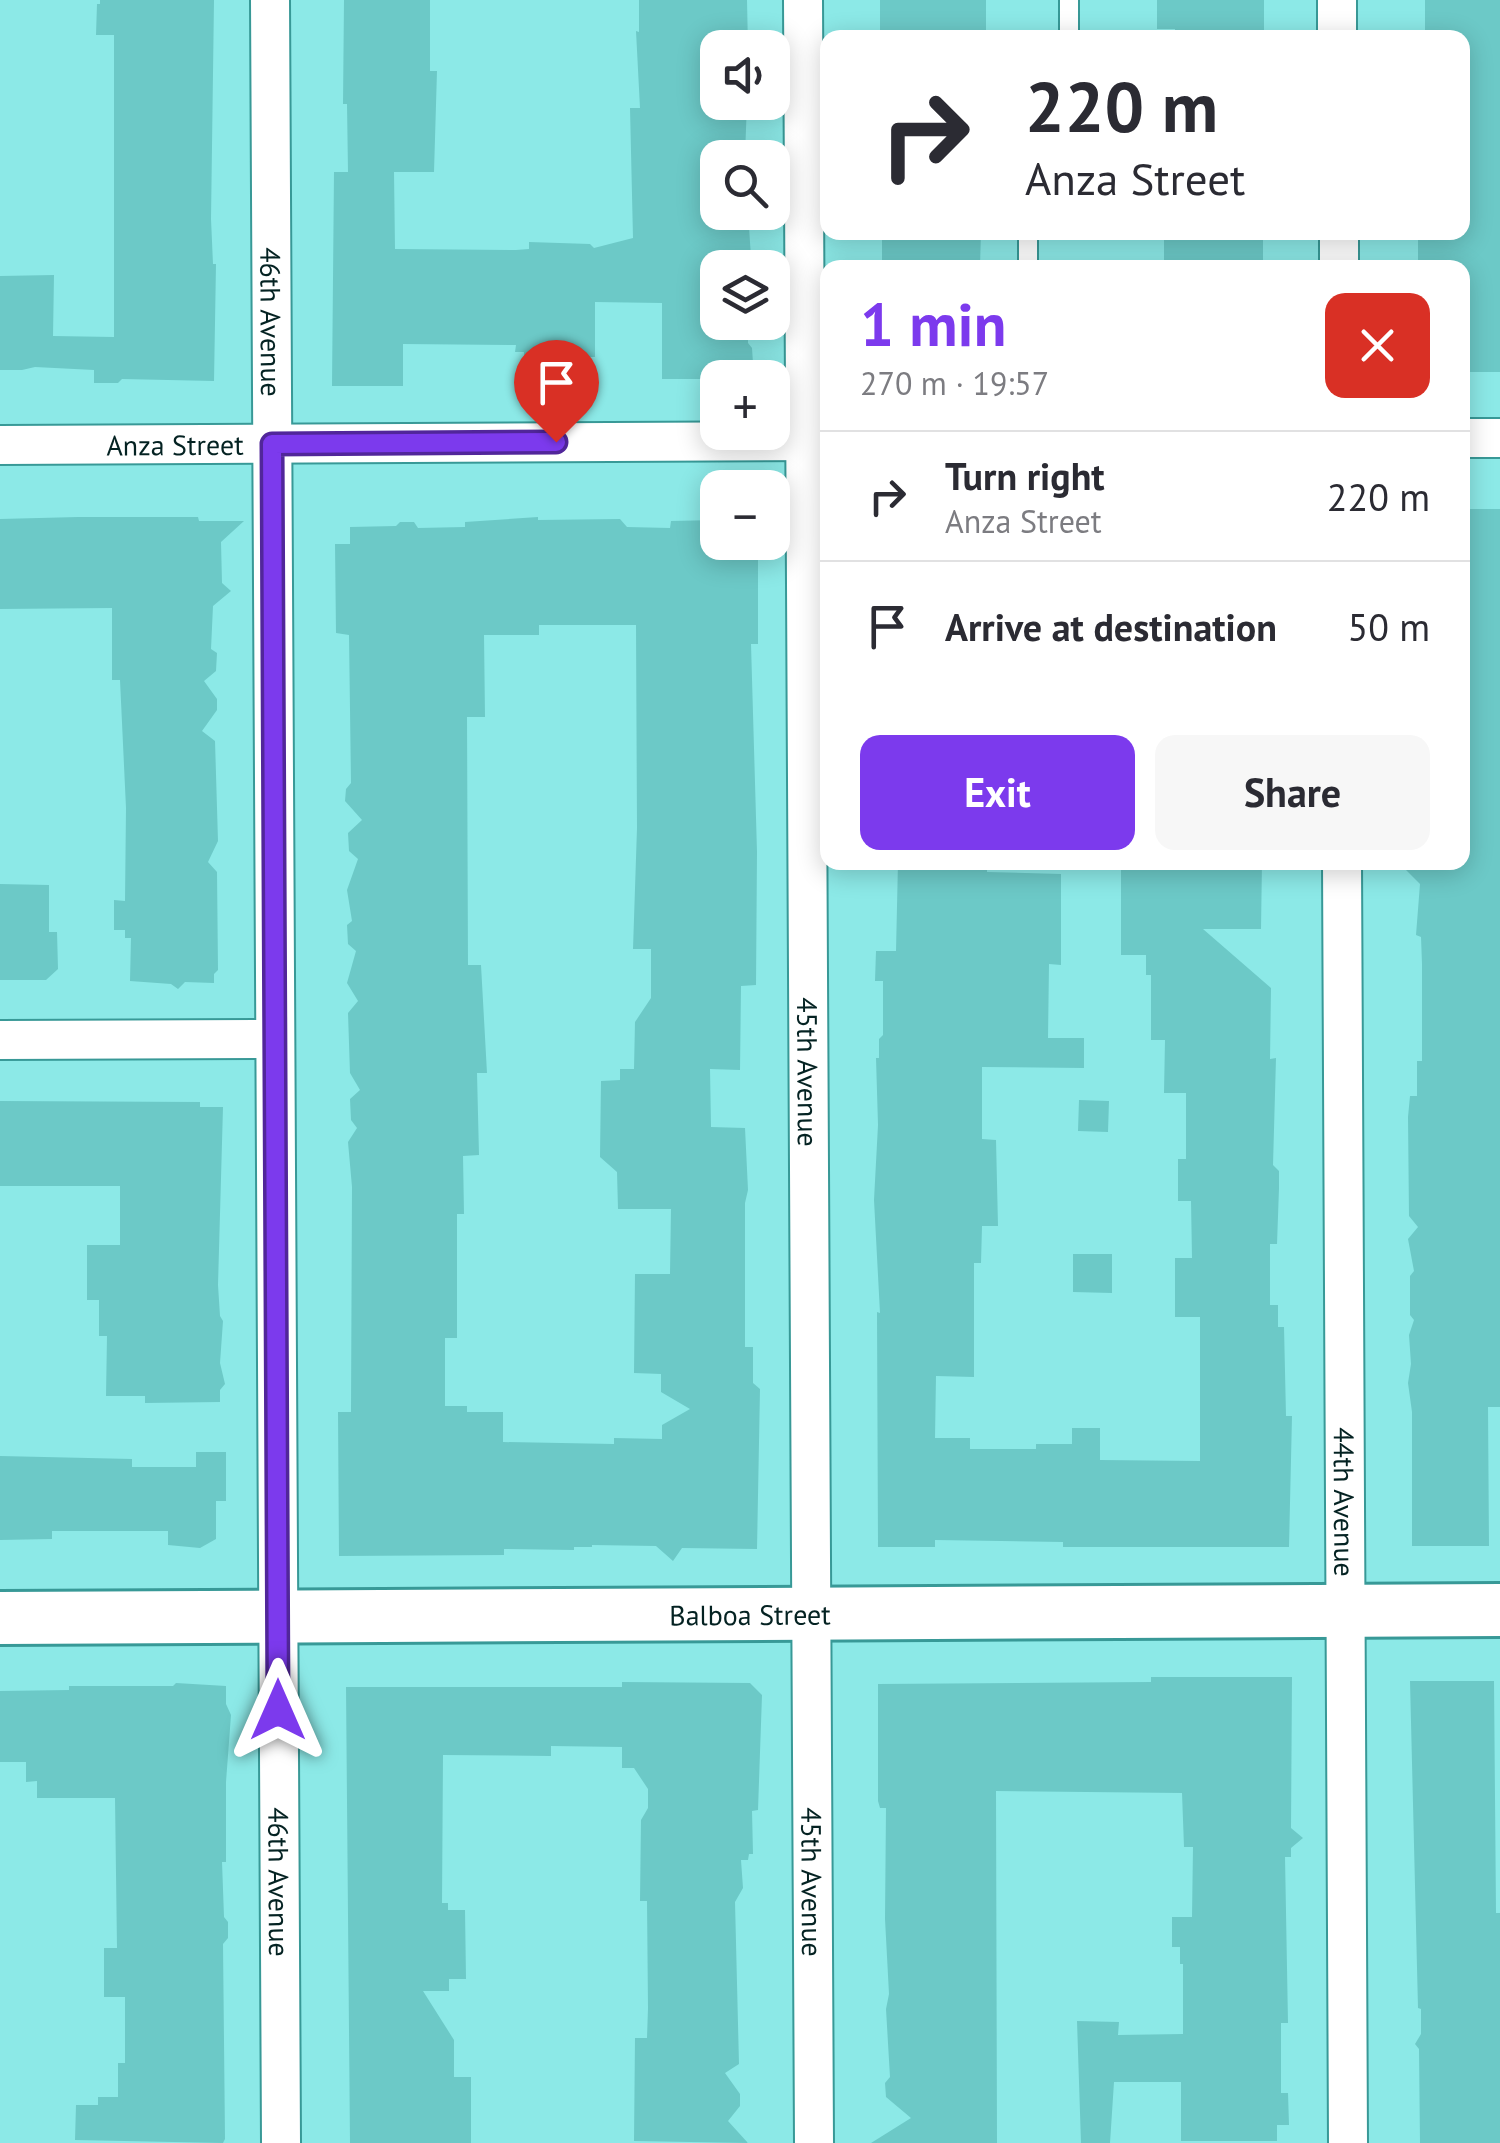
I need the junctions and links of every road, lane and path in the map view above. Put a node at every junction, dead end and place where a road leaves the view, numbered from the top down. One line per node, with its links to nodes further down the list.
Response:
1 (270, 0): 10 (street, 46th Avenue)
2 (803, 0): 9 (street, 45th Avenue)
3 (1069, 0): 5 (lane)
4 (1337, 0): 6 (street)
5 (1069, 30)
6 (1337, 30)
7 (1470, 438): 8 (street)
8 (1500, 438)
9 (817, 441): 10 (street, Anza Street); 17 (street, 45th Avenue)
10 (272, 444): 11 (street, Anza Street); 13 (street, 46th Avenue)
11 (0, 445)
12 (1342, 870): 16 (street, 44th Avenue)
13 (275, 1039): 14 (street); 18 (street, 46th Avenue)
14 (0, 1040)
15 (1500, 1610): 16 (street, Balboa Street)
16 (1346, 1611): 17 (street, Balboa Street); 22 (street, 44th Avenue)
17 (812, 1614): 18 (street, Balboa Street); 21 (street, 45th Avenue)
18 (278, 1616): 19 (street, Balboa Street); 20 (street, 46th Avenue)
19 (0, 1618)
20 (281, 2143)
21 (814, 2143)
22 (1348, 2143)

